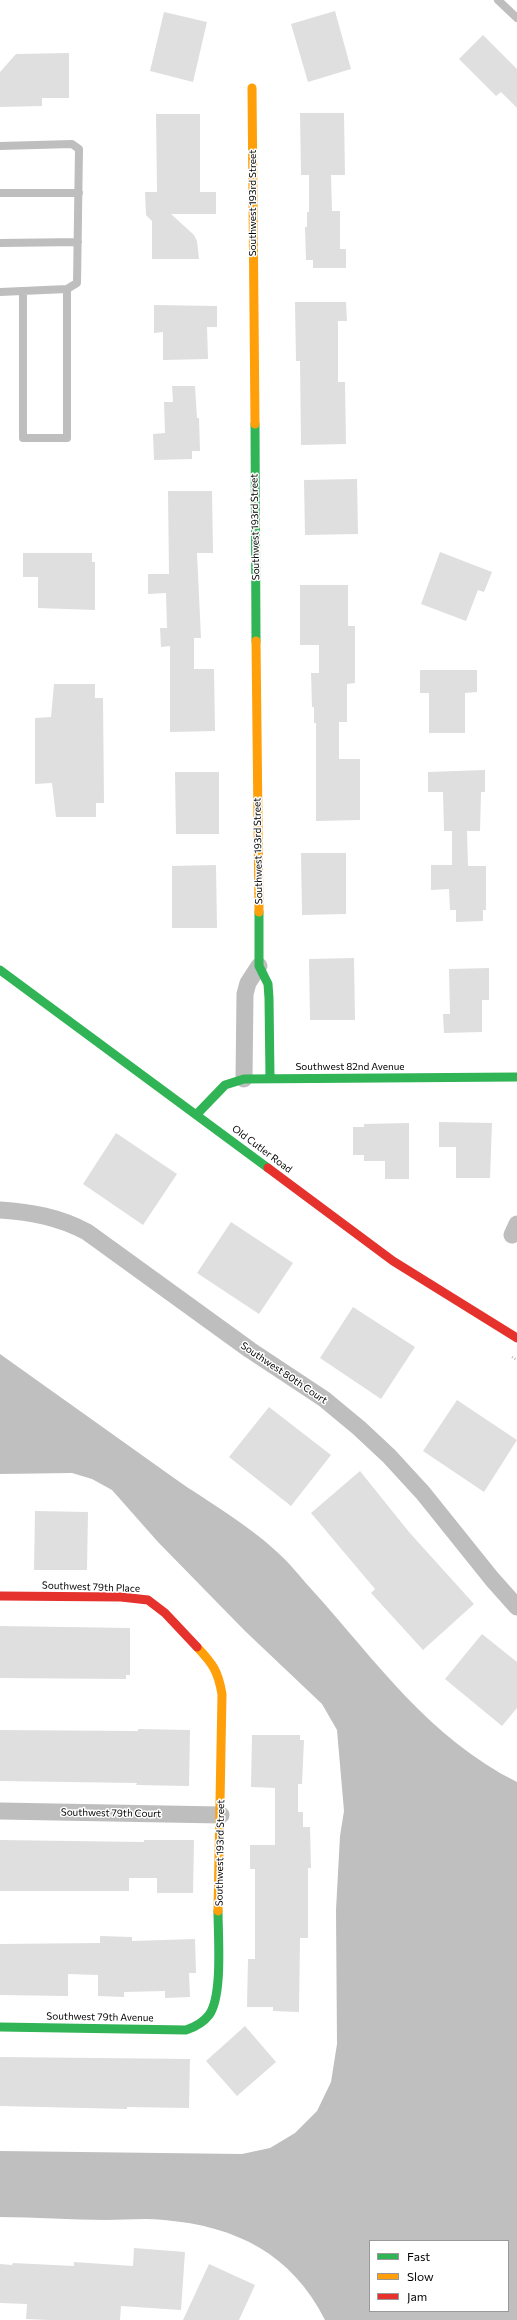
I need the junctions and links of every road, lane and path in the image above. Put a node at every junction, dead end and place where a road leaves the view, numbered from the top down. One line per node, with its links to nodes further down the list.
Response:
1 (498, 0): 2 (lane)
2 (517, 18)
3 (252, 88): 12 (street, Southwest 193rd Street)
4 (0, 146): 6 (lane)
5 (0, 193): 6 (lane)
6 (79, 193): 7 (lane)
7 (78, 242): 8 (lane); 9 (lane)
8 (0, 243)
9 (67, 289): 10 (lane); 10 (lane)
10 (23, 291): 11 (lane)
11 (0, 292)
12 (260, 966): 14 (street, Southwest 193rd Street); 15 (street)
13 (0, 970): 19 (street, Old Cutler Road)
14 (270, 1012): 15 (street); 16 (street, Southwest 193rd Street)
15 (243, 1013): 18 (street)
16 (270, 1078): 17 (street, Southwest 82nd Avenue); 18 (street, Southwest 82nd Avenue)
17 (517, 1078)
18 (244, 1079): 19 (street, Southwest 82nd Avenue)
19 (197, 1114): 21 (street, Old Cutler Road)
20 (0, 1210): 23 (street, Southwest 80th Court)
21 (517, 1338)
22 (0, 1596): 24 (street, Southwest 79th Place)
23 (517, 1607)
24 (219, 1676): 26 (street, Southwest 193rd Street)
25 (0, 1811): 26 (street, Southwest 79th Court)
26 (222, 1815): 27 (street, Southwest 193rd Street)
27 (199, 2024): 28 (street, Southwest 79th Avenue)
28 (0, 2027)

